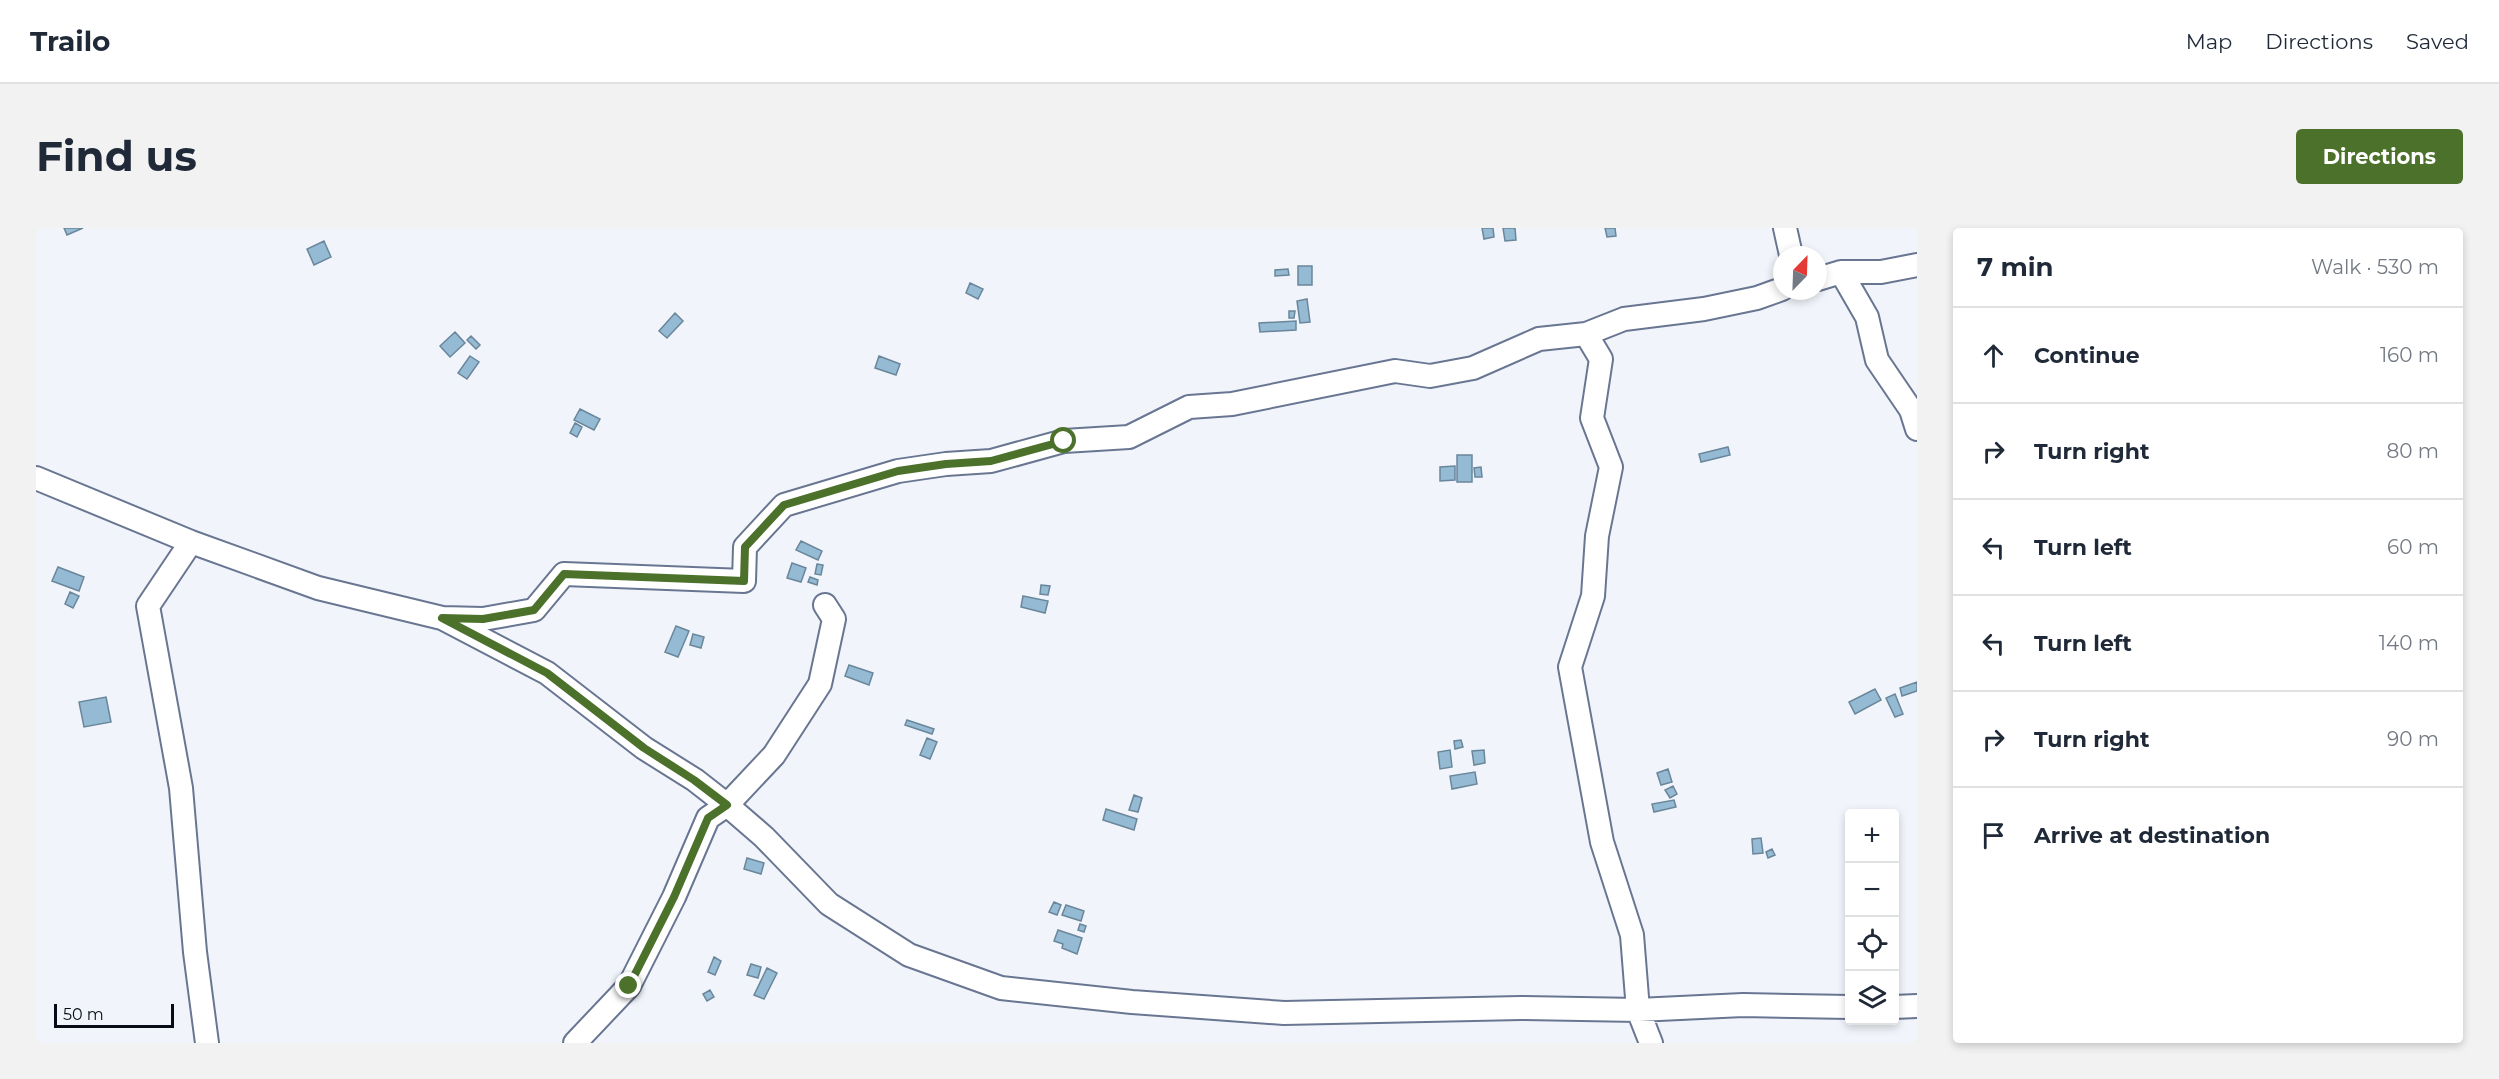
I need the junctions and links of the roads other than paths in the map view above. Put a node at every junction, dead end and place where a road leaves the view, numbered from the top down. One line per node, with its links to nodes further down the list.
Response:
1 (1785, 228): 2 (street)
2 (1789, 246)
3 (1917, 265): 4 (street)
4 (1841, 272): 5 (street); 8 (street)
5 (1827, 276)
6 (1773, 292): 7 (street)
7 (1586, 334): 12 (street); 17 (street)
8 (1917, 429)
9 (36, 478): 10 (street)
10 (190, 542): 12 (street); 18 (street)
11 (825, 605): 13 (street)
12 (442, 618): 13 (street)
13 (727, 805): 17 (street); 19 (street)
14 (1917, 1006): 16 (street)
15 (1845, 1007): 17 (street)
16 (1899, 1007)
17 (1638, 1010): 20 (street)
18 (207, 1043)
19 (575, 1043)
20 (1651, 1043)

